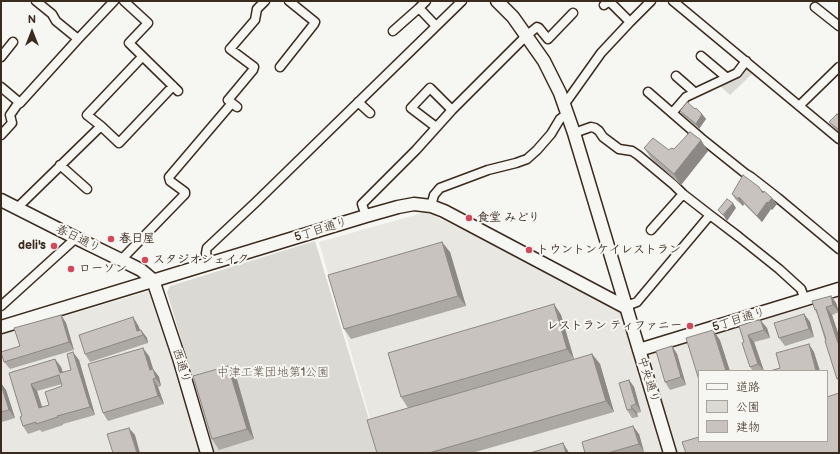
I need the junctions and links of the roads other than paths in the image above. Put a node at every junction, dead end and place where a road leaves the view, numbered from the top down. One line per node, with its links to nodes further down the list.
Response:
1 (36, 1): 20 (street)
2 (114, 1): 20 (street)
3 (124, 1): 24 (street)
4 (265, 1): 60 (street)
5 (289, 1): 26 (street)
6 (426, 1): 13 (street)
7 (462, 1): 16 (street)
8 (497, 1): 19 (street, 中央通り)
9 (651, 1): 15 (street)
10 (673, 1): 25 (street)
11 (604, 5): 15 (street)
12 (815, 7): 17 (street)
13 (419, 8): 16 (street); 18 (street)
14 (573, 13): 19 (street)
15 (630, 22): 36 (street)
16 (436, 26): 33 (street)
17 (839, 26)
18 (395, 27)
19 (526, 36): 36 (street, 中央通り); 37 (street)
20 (78, 39): 34 (street)
21 (13, 46): 22 (street)
22 (1, 56)
23 (701, 56): 29 (street)
24 (142, 57): 40 (street); 45 (street)
25 (746, 61): 29 (street); 35 (street)
26 (279, 67)
27 (839, 67): 35 (street)
28 (676, 76): 32 (street)
29 (726, 77): 32 (street)
30 (1, 87): 34 (street)
31 (648, 92): 38 (street)
32 (693, 93): 38 (street)
33 (358, 102): 39 (street); 61 (street)
34 (20, 103): 43 (street)
35 (799, 106): 44 (street)
36 (566, 109): 42 (street, 中央通り); 51 (street)
37 (452, 110): 41 (street); 41 (street)
38 (673, 112): 59 (street)
39 (370, 113)
40 (101, 126): 45 (street); 47 (street)
41 (436, 127): 55 (street)
42 (574, 133): 49 (street); 66 (street, 中央通り)
43 (1, 135)
44 (839, 139)
45 (119, 143): 46 (street)
46 (126, 150)
47 (60, 165): 48 (street); 52 (street)
48 (87, 189)
49 (683, 194): 54 (street); 56 (street)
50 (1, 200): 52 (street, 春日通り)
51 (431, 206): 55 (street, 5丁目通り); 66 (street, 5丁目通り)
52 (18, 208): 58 (street, 春日通り)
53 (656, 210): 56 (street)
54 (710, 215): 64 (street); 66 (street)
55 (366, 216): 61 (street, 5丁目通り)
56 (664, 216): 57 (street)
57 (651, 230)
58 (76, 238): 60 (street, 春日通り); 65 (street)
59 (839, 249)
60 (121, 260): 62 (street, 春日通り)
61 (209, 264): 62 (street, 5丁目通り)
62 (153, 280): 67 (street, 5丁目通り); 69 (street, 西通り)
63 (839, 290): 64 (street, 5丁目通り)
64 (805, 300): 68 (street, 5丁目通り)
65 (1, 306)
66 (626, 307): 68 (street, 中央通り)
67 (1, 327)
68 (639, 350): 70 (street, 中央通り)
69 (207, 453)
70 (670, 453)

